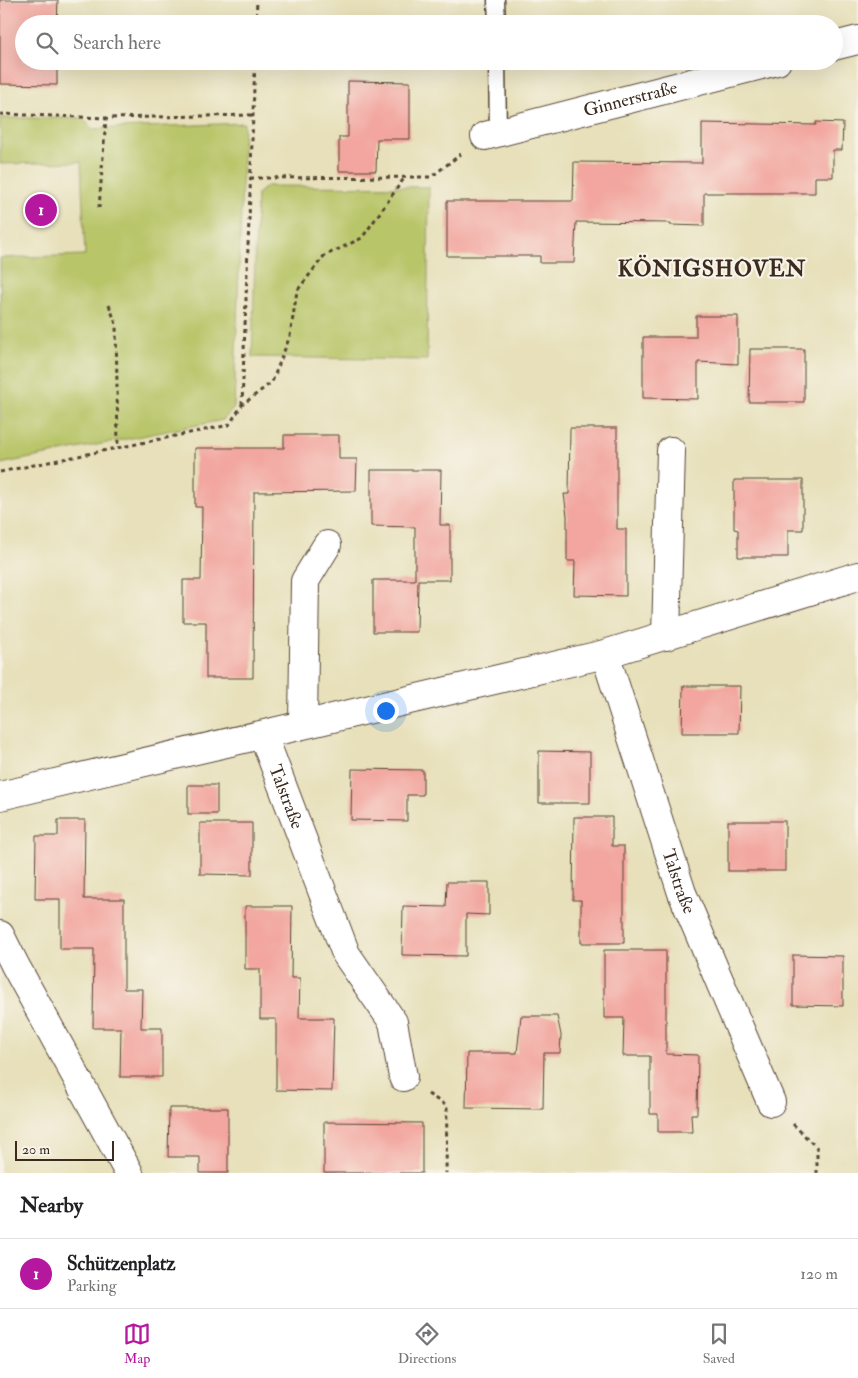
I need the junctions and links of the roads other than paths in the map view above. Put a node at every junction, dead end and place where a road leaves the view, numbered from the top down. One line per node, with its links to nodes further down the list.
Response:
1 (496, 0): 2 (lane)
2 (497, 15)
3 (858, 40): 4 (street)
4 (843, 44)
5 (496, 70): 7 (lane)
6 (742, 70): 7 (street, Ginnerstraße)
7 (492, 134)
8 (671, 451): 11 (street)
9 (327, 545): 13 (street)
10 (858, 576): 11 (street)
11 (666, 636): 12 (street)
12 (604, 654): 13 (street); 19 (street, Talstraße)
13 (303, 724): 14 (street)
14 (263, 735): 15 (street); 18 (street, Talstraße)
15 (0, 796)
16 (0, 935): 17 (street)
17 (8, 969): 20 (street)
18 (403, 1077)
19 (771, 1102)
20 (129, 1173)

